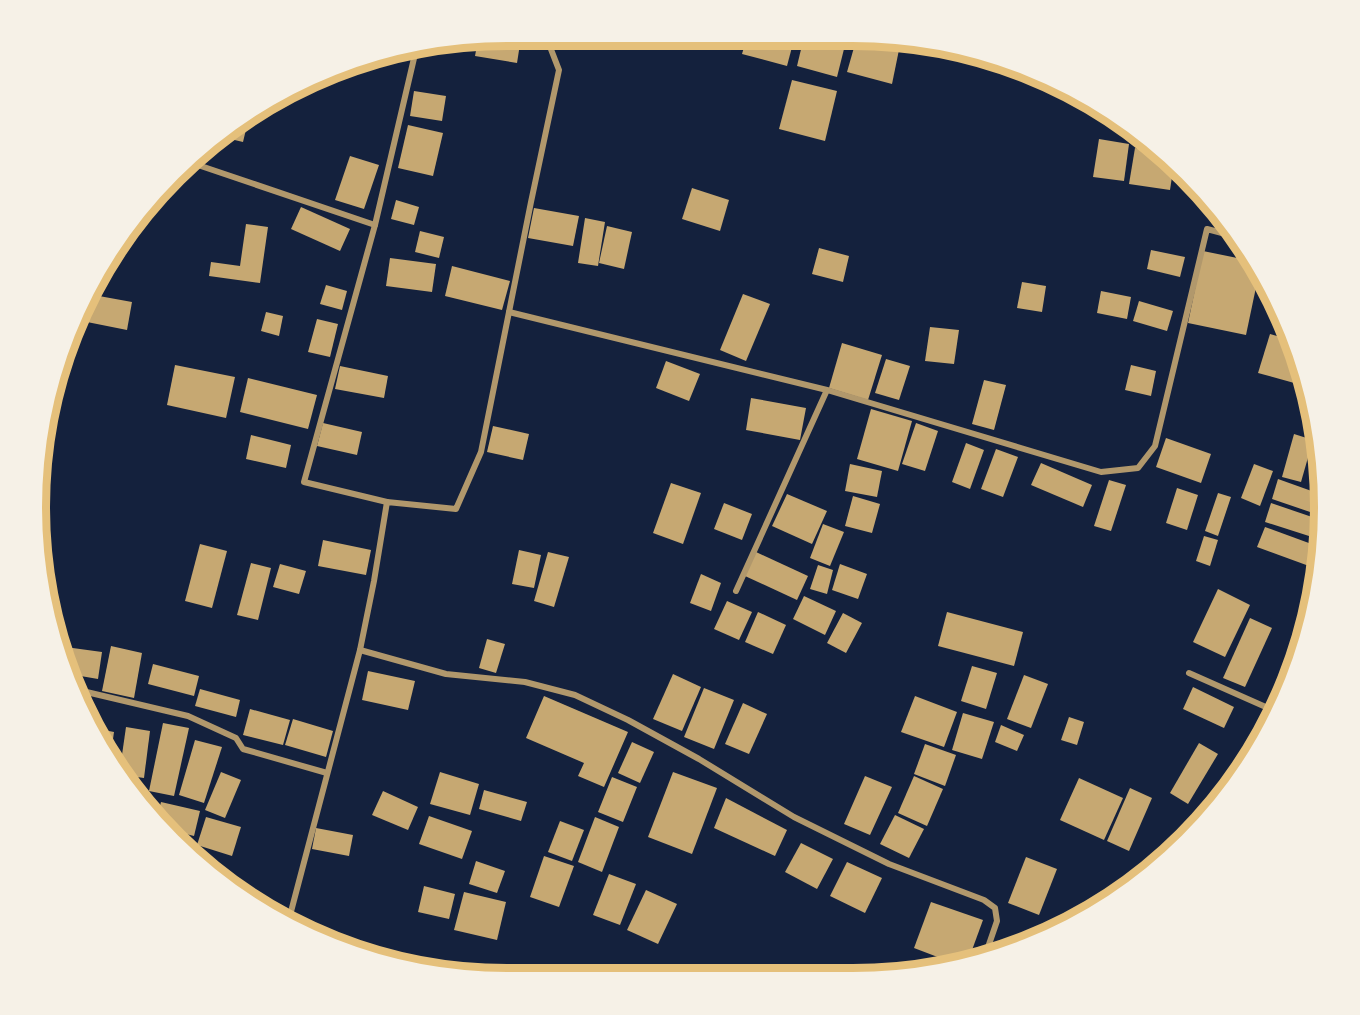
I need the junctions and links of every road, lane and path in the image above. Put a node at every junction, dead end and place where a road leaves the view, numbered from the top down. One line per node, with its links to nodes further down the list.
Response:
1 (550, 46): 6 (street)
2 (415, 56): 4 (street)
3 (199, 165): 4 (street)
4 (375, 225): 8 (street)
5 (1223, 233): 7 (street)
6 (509, 312): 7 (street); 8 (street)
7 (826, 390): 9 (street)
8 (387, 502): 10 (street)
9 (736, 591)
10 (360, 650): 14 (street); 16 (street)
11 (1189, 673): 13 (street)
12 (85, 692): 14 (street)
13 (1267, 708)
14 (327, 773): 15 (street)
15 (290, 914)
16 (989, 948)

